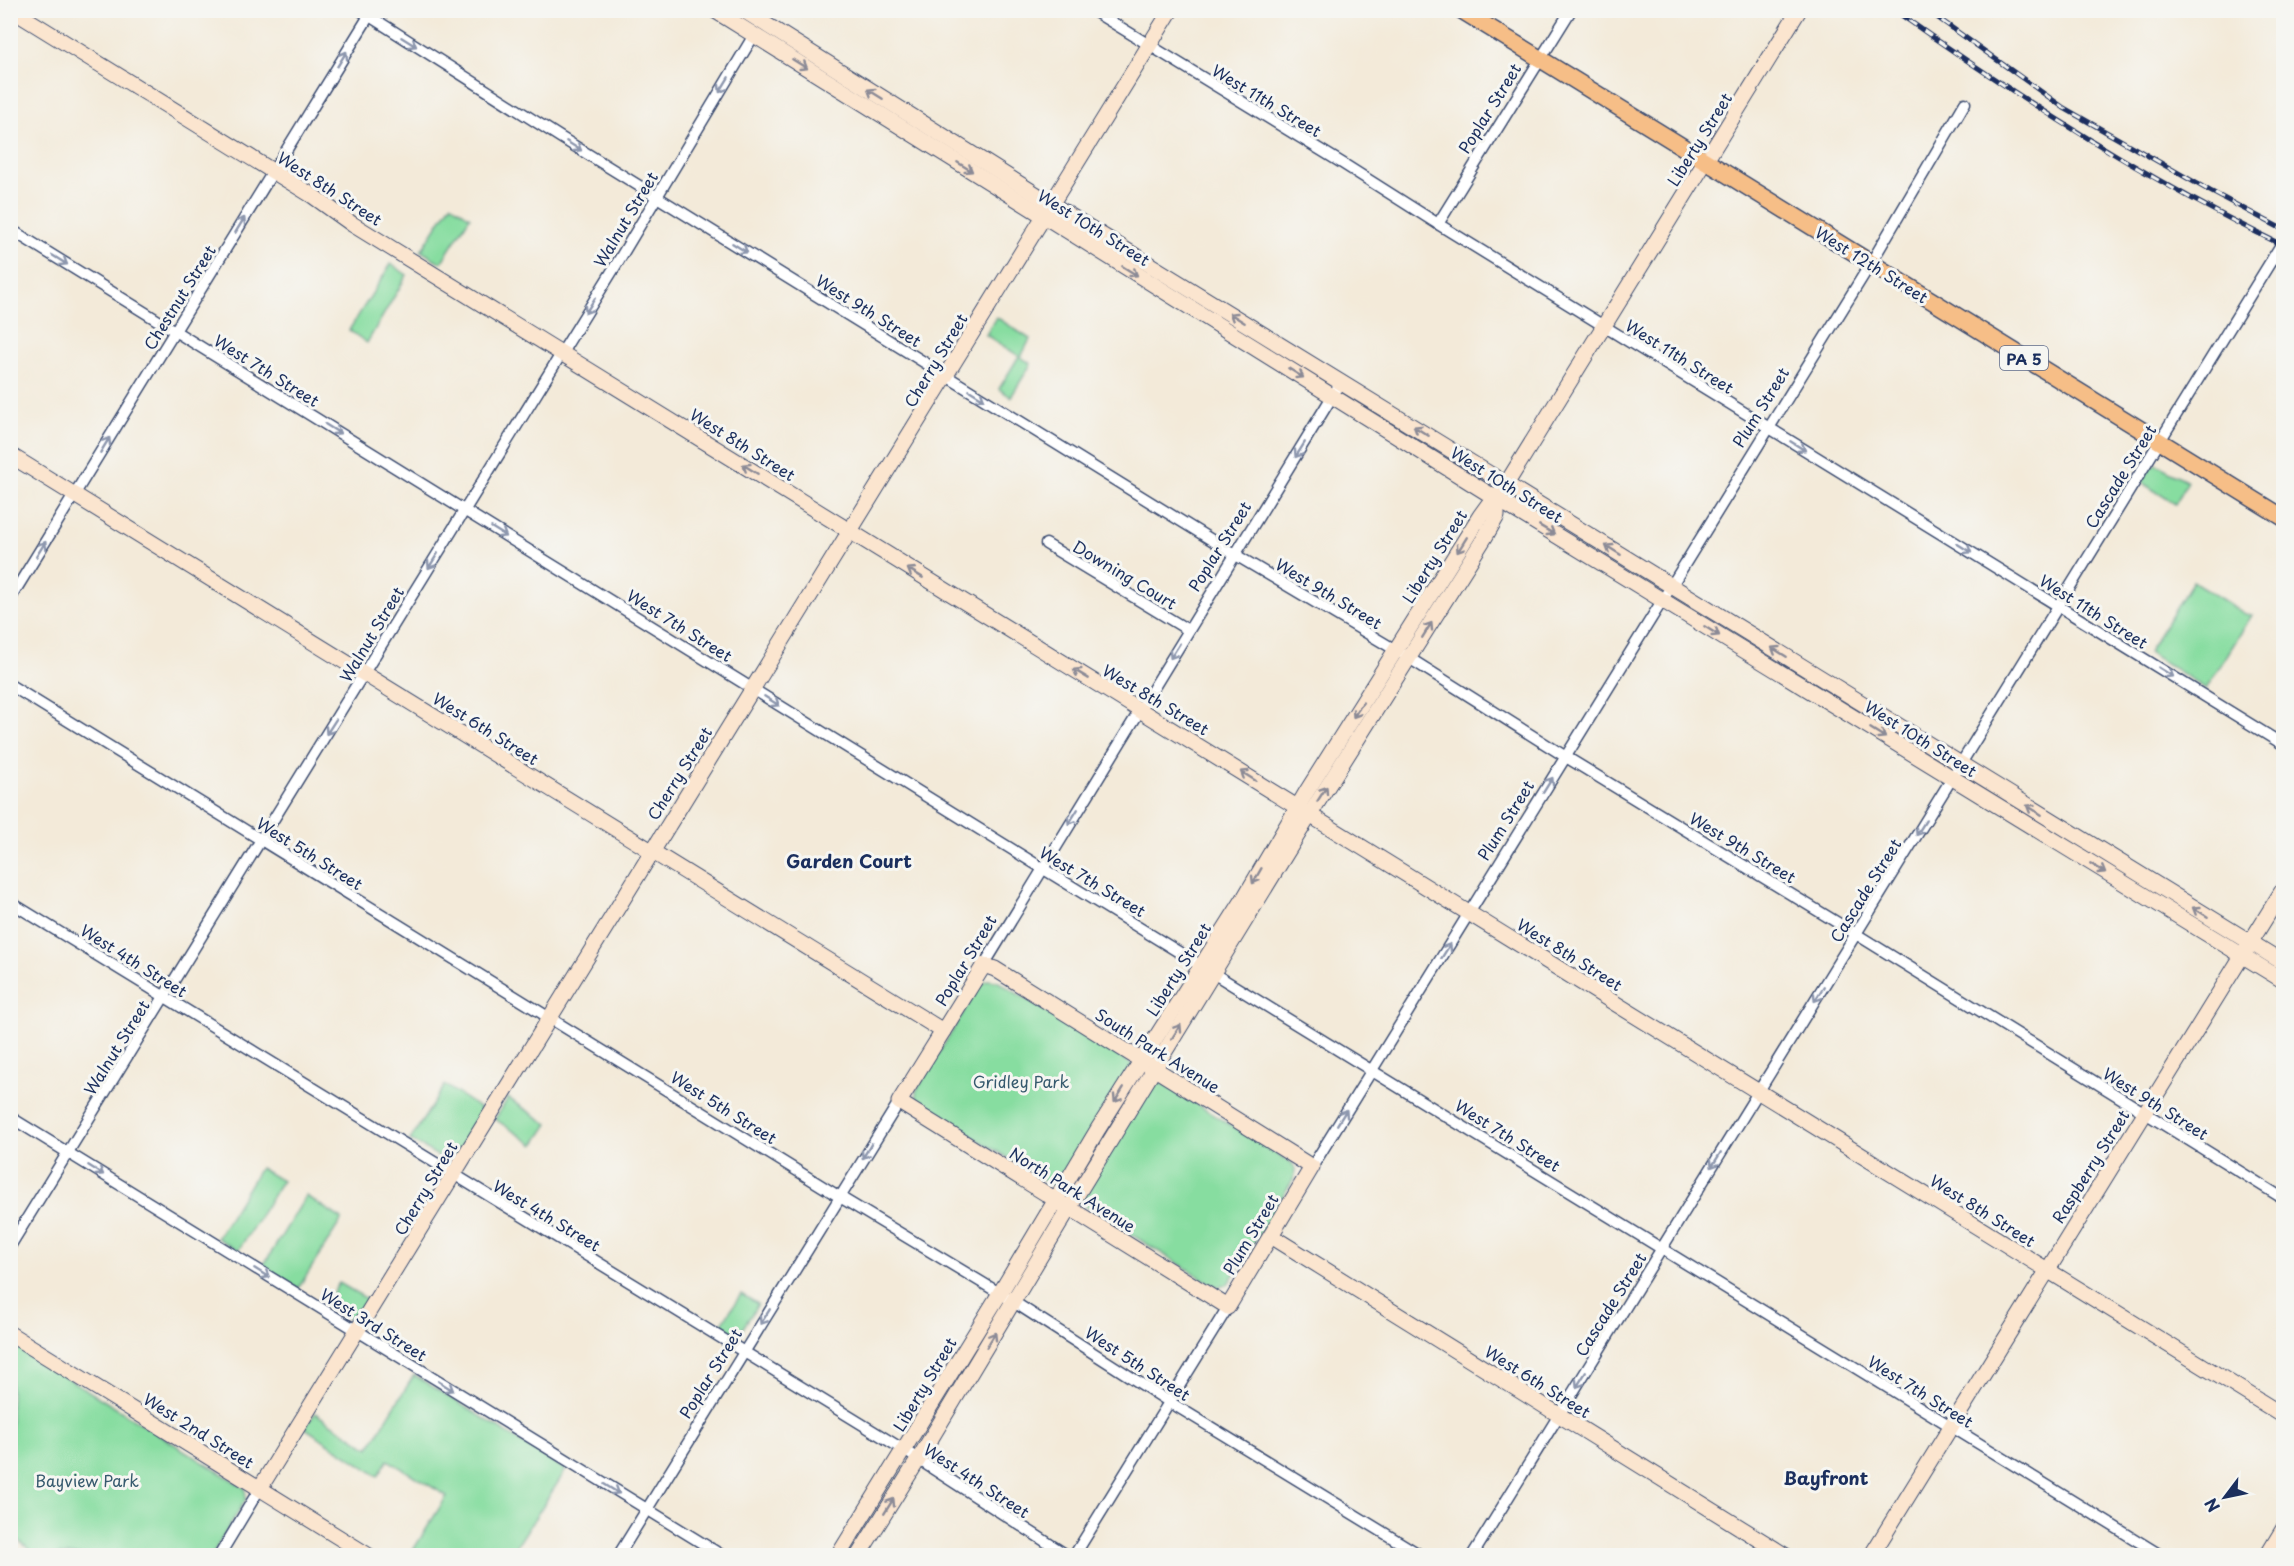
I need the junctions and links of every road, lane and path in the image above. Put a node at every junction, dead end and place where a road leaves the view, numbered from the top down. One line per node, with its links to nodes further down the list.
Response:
1 (12, 10): 15 (street, West 8th Street)
2 (714, 10): 10 (street, West 10th Street)
3 (743, 10): 10 (street, West 10th Street)
4 (1092, 10): 11 (street, West 11th Street)
5 (1172, 10): 11 (street, Cherry Street)
6 (1461, 10): 12 (main road, West 12th Street / PA 5)
7 (1570, 10): 12 (street, Poplar Street)
8 (1799, 10): 14 (street, Liberty Street)
9 (367, 12): 15 (street, Chestnut Street, one-way to 9); 16 (street, West 9th Street, one-way to 16)
10 (758, 29): 16 (street, Walnut Street, one-way to 16); 17 (street, West 10th Street)
11 (1149, 46): 17 (street, Cherry Street); 18 (street, West 11th Street)
12 (1540, 59): 14 (main road, West 12th Street / PA 5); 18 (street, Poplar Street)
13 (1965, 103): 21 (street, Plum Street)
14 (1706, 162): 21 (main road, West 12th Street / PA 5); 24 (street, Liberty Street)
15 (273, 172): 25 (street, Chestnut Street, one-way to 15); 26 (street, West 8th Street)
16 (657, 196): 26 (street, Walnut Street, one-way to 26); 27 (street, West 9th Street, one-way to 27)
17 (1048, 211): 22 (street, West 10th Street); 23 (street, West 10th Street, one-way to 23); 27 (street, Cherry Street)
18 (1438, 224): 24 (street, West 11th Street)
19 (10, 230): 25 (street, West 7th Street, one-way to 25)
20 (2283, 240): 31 (street, Cascade Street)
21 (1870, 263): 30 (street, Plum Street); 31 (main road, West 12th Street / PA 5)
22 (1196, 293): 23 (street); 28 (street, West 10th Street, one-way to 22)
23 (1187, 306): 29 (street, West 10th Street, one-way to 29)
24 (1605, 327): 30 (street, West 11th Street); 33 (street, Liberty Street)
25 (175, 331): 34 (street, Chestnut Street, one-way to 25); 36 (street, West 7th Street, one-way to 36)
26 (561, 352): 36 (street, Walnut Street); 38 (street, West 8th Street, one-way to 26)
27 (946, 375): 38 (street, Cherry Street); 40 (street, West 9th Street, one-way to 40)
28 (1341, 382): 29 (street, Poplar Street); 33 (street, West 10th Street, one-way to 28)
29 (1333, 396): 35 (street, West 10th Street); 40 (street, Poplar Street, one-way to 40)
30 (1769, 428): 41 (street, Plum Street); 44 (street, West 11th Street, one-way to 44)
31 (2160, 441): 37 (main road, West 12th Street / PA 5); 44 (street, Cascade Street)
32 (10, 455): 34 (street, West 6th Street)
33 (1507, 484): 35 (street, Liberty Street); 41 (street, West 10th Street, one-way to 33)
34 (75, 495): 42 (street, Chestnut Street, one-way to 34); 47 (street, West 6th Street)
35 (1497, 500): 43 (street, West 10th Street, one-way to 43); 46 (street, Liberty Street)
36 (464, 510): 47 (street, Walnut Street, one-way to 47); 50 (street, West 7th Street, one-way to 50)
37 (2283, 518)
38 (849, 532): 50 (street, Cherry Street); 52 (street, West 8th Street, one-way to 38)
39 (1046, 544): 45 (street, Downing Court)
40 (1235, 553): 45 (street, Poplar Street); 46 (street, West 9th Street)
41 (1671, 586): 43 (street, Plum Street); 48 (street, West 10th Street, one-way to 41)
42 (10, 599)
43 (1662, 600): 51 (street, West 10th Street, one-way to 51); 54 (street, Plum Street)
44 (2058, 606): 53 (street, West 11th Street, one-way to 53); 55 (street, Cascade Street)
45 (1188, 630): 52 (street, Poplar Street, one-way to 52)
46 (1403, 654): 54 (street, West 9th Street); 57 (street, Liberty Street)
47 (364, 674): 59 (street, Walnut Street, one-way to 59); 61 (street, West 6th Street)
48 (1815, 675): 51 (street); 55 (street, West 10th Street)
49 (10, 685): 59 (street, West 5th Street)
50 (753, 688): 61 (street, Cherry Street); 62 (street, West 7th Street, one-way to 62)
51 (1806, 689): 56 (street, West 10th Street, one-way to 56)
52 (1139, 710): 57 (street, West 8th Street, one-way to 52); 62 (street, Poplar Street, one-way to 62)
53 (2283, 745)
54 (1566, 757): 65 (street, Plum Street, one-way to 54); 66 (street, West 9th Street)
55 (1961, 765): 56 (street, Cascade Street); 58 (street, West 10th Street, one-way to 55)
56 (1952, 778): 60 (street, West 10th Street); 66 (street, Cascade Street, one-way to 66)
57 (1304, 811): 65 (street, West 8th Street); 70 (street, Liberty Street)
58 (2063, 827): 60 (street); 67 (street, West 10th Street, one-way to 58)
59 (260, 840): 72 (street, Walnut Street); 73 (street, West 5th Street)
60 (2054, 841): 67 (street, West 10th Street, one-way to 67)
61 (653, 853): 73 (street, Cherry Street); 74 (street, West 6th Street)
62 (1042, 868): 69 (street, Poplar Street); 70 (street, West 7th Street)
63 (2283, 888): 67 (street, Raspberry Street)
64 (10, 902): 72 (street, West 4th Street)
65 (1469, 914): 77 (street, Plum Street, one-way to 65); 78 (street, West 8th Street)
66 (1856, 933): 78 (street, Cascade Street, one-way to 78); 80 (street, West 9th Street)
67 (2246, 949): 68 (street, West 10th Street); 71 (street, West 10th Street); 80 (street, Raspberry Street)
68 (2283, 963)
69 (984, 964): 74 (street, Poplar Street); 75 (street, South Park Avenue)
70 (1207, 969): 75 (street, Liberty Street); 76 (street, Liberty Street, one-way to 70); 77 (street, West 7th Street)
71 (2283, 981)
72 (165, 997): 82 (street, Walnut Street); 84 (street, West 4th Street)
73 (550, 1018): 84 (street, Cherry Street); 85 (street, West 5th Street)
74 (943, 1031): 79 (street, Poplar Street)
75 (1141, 1060): 76 (street, South Park Avenue); 86 (street, Liberty Street, one-way to 86)
76 (1155, 1068): 83 (street, South Park Avenue); 88 (street, Liberty Street)
77 (1372, 1069): 83 (street, Plum Street, one-way to 77); 91 (street, West 7th Street)
78 (1758, 1092): 91 (street, Cascade Street, one-way to 91); 92 (street, West 8th Street)
79 (899, 1102): 85 (street, Poplar Street, one-way to 85); 86 (street, North Park Avenue)
80 (2144, 1113): 87 (street, West 9th Street); 92 (street, Raspberry Street)
81 (10, 1117): 82 (street, West 3rd Street)
82 (69, 1154): 90 (street, Walnut Street); 96 (street, West 3rd Street, one-way to 96)
83 (1312, 1167): 89 (street, Plum Street)
84 (454, 1175): 96 (street, Cherry Street); 98 (street, West 4th Street)
85 (840, 1196): 93 (street, West 5th Street); 98 (street, Poplar Street, one-way to 98)
86 (1056, 1199): 88 (street, North Park Avenue); 93 (street, Liberty Street)
87 (2283, 1199)
88 (1070, 1208): 94 (street, Liberty Street); 95 (street, North Park Avenue)
89 (1271, 1236): 95 (street, Plum Street); 100 (street, West 6th Street)
90 (10, 1246)
91 (1662, 1248): 100 (street, Cascade Street, one-way to 100); 102 (street, West 7th Street)
92 (2048, 1270): 101 (street, West 8th Street); 102 (street, Raspberry Street)
93 (1000, 1293): 94 (street, West 5th Street); 103 (street, Liberty Street)
94 (1014, 1302): 99 (street, West 5th Street); 104 (street, Liberty Street, one-way to 94)
95 (1228, 1307): 99 (street, Plum Street)
96 (357, 1331): 105 (street, Cherry Street); 106 (street, West 3rd Street, one-way to 106)
97 (10, 1334): 105 (street, West 2nd Street)
98 (742, 1353): 103 (street, West 4th Street); 106 (street, Poplar Street)
99 (1168, 1401): 115 (street, Plum Street); 116 (street, West 5th Street)
100 (1559, 1415): 117 (street, Cascade Street); 118 (street, West 6th Street)
101 (2283, 1416)
102 (1950, 1427): 119 (street, Raspberry Street); 120 (street, West 7th Street)
103 (904, 1450): 104 (street, West 4th Street); 112 (street, Liberty Street)
104 (918, 1460): 113 (street, Liberty Street, one-way to 104); 114 (street, West 4th Street)
105 (260, 1488): 108 (street, Cherry Street); 109 (street, West 2nd Street)
106 (646, 1510): 110 (street, Poplar Street); 111 (street, West 3rd Street)
107 (2283, 1528): 121 (street)
108 (219, 1556)
109 (369, 1556)
110 (618, 1556)
111 (723, 1556)
112 (838, 1556)
113 (858, 1556)
114 (1068, 1556)
115 (1074, 1556)
116 (1422, 1556)
117 (1472, 1556)
118 (1786, 1556)
119 (1871, 1556)
120 (2162, 1556)
121 (2267, 1556)

